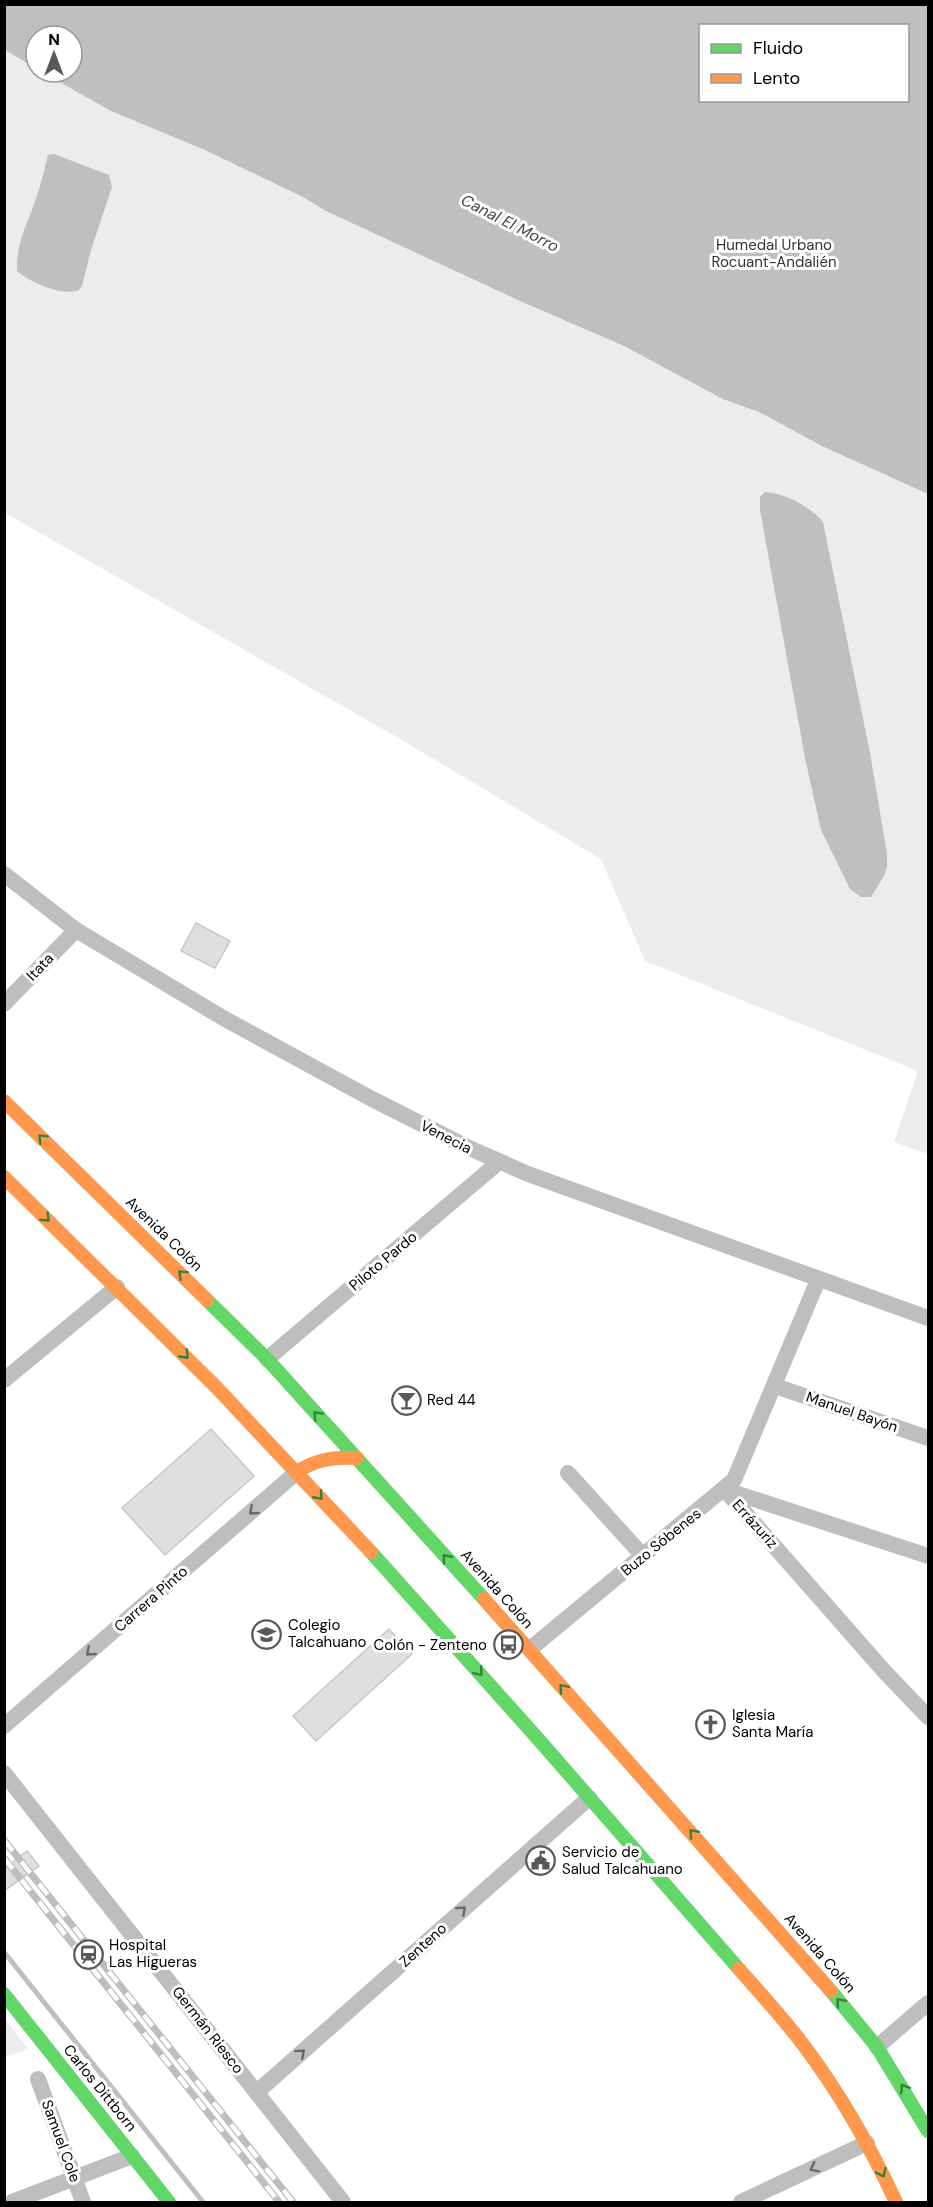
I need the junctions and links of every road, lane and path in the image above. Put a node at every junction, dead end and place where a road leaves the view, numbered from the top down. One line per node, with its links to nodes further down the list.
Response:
1 (4, 874): 2 (street, Venecia)
2 (76, 930): 3 (street, Itata); 5 (street, Venecia)
3 (4, 1004)
4 (4, 1101): 10 (main road, Avenida Colón, one-way to 4)
5 (499, 1162): 7 (street, Venecia); 10 (street, Piloto Pardo)
6 (4, 1177): 8 (main road, one-way to 8)
7 (818, 1280): 9 (street, Venecia); 12 (street, Buzo Sóbenes)
8 (117, 1287): 11 (street); 15 (main road, one-way to 15)
9 (928, 1318)
10 (267, 1359): 14 (main road, Avenida Colón, one-way to 10)
11 (4, 1380)
12 (775, 1386): 13 (street, Manuel Bayón); 17 (street, Buzo Sóbenes)
13 (928, 1438)
14 (357, 1458): 15 (main road); 20 (main road, Avenida Colón, one-way to 14)
15 (297, 1472): 22 (street, Carrera Pinto, one-way to 22); 24 (main road, one-way to 24)
16 (568, 1473): 18 (street)
17 (725, 1490): 18 (street, Buzo Sóbenes); 19 (street, Errázuriz); 21 (street, Errázuriz)
18 (643, 1556): 20 (street, Buzo Sóbenes)
19 (928, 1556)
20 (530, 1650): 27 (main road, Avenida Colón, one-way to 20)
21 (928, 1717)
22 (4, 1726)
23 (4, 1773): 29 (street, Germán Riesco)
24 (589, 1798): 29 (street, Zenteno, one-way to 24); 31 (main road)
25 (4, 1994): 32 (main road, Carlos Dittborn)
26 (928, 2003): 27 (street)
27 (877, 2047): 30 (main road, Avenida Colón, one-way to 27)
28 (38, 2079): 33 (street, Samuel Cole)
29 (257, 2092): 37 (street, Germán Riesco)
30 (928, 2131)
31 (867, 2143): 38 (street, one-way to 38); 39 (main road, one-way to 39)
32 (132, 2156): 33 (street); 36 (main road, Carlos Dittborn)
33 (75, 2180): 34 (street); 35 (street, Samuel Cole)
34 (12, 2202)
35 (83, 2202)
36 (169, 2202)
37 (343, 2202)
38 (741, 2202)
39 (896, 2202)

